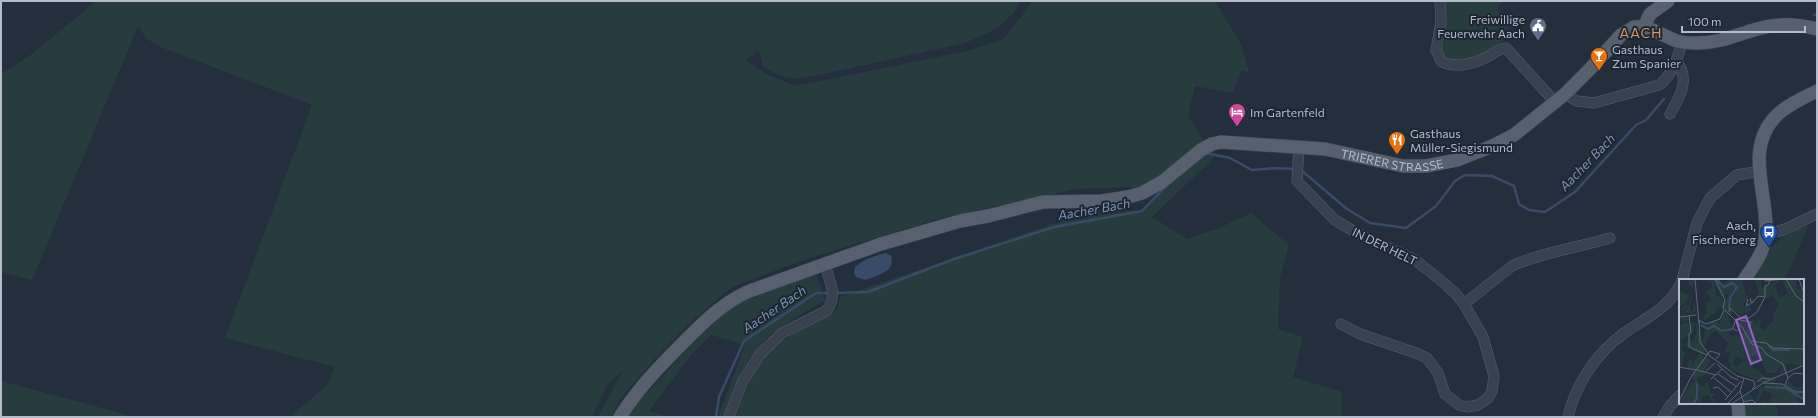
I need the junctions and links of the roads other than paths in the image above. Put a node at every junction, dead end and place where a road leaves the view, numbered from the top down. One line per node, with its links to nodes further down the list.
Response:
1 (1440, 1): 8 (street)
2 (1668, 1): 3 (main road)
3 (1644, 27): 5 (main road); 8 (main road, TRIERER STRASSE)
4 (1817, 29): 5 (main road)
5 (1682, 42): 6 (street)
6 (1676, 61): 8 (street); 9 (street)
7 (1817, 90): 11 (main road)
8 (1560, 98): 10 (main road, TRIERER STRASSE)
9 (1670, 114)
10 (1299, 147): 15 (main road, TRIERER STRASSE); 19 (street, IN DER HELT)
11 (1760, 171): 13 (main road); 16 (street)
12 (1817, 214): 13 (street)
13 (1765, 233): 17 (main road)
14 (1610, 238): 19 (street)
15 (824, 264): 23 (main road, TRIERER STRASSE); 24 (street)
16 (1682, 279)
17 (1745, 279)
18 (1679, 286): 25 (street)
19 (1464, 304): 20 (street, IN DER HELT)
20 (1341, 324)
21 (1679, 396): 26 (street)
22 (1738, 404): 27 (main road)
23 (620, 417)
24 (729, 417)
25 (1568, 417)
26 (1663, 417)
27 (1740, 417)

